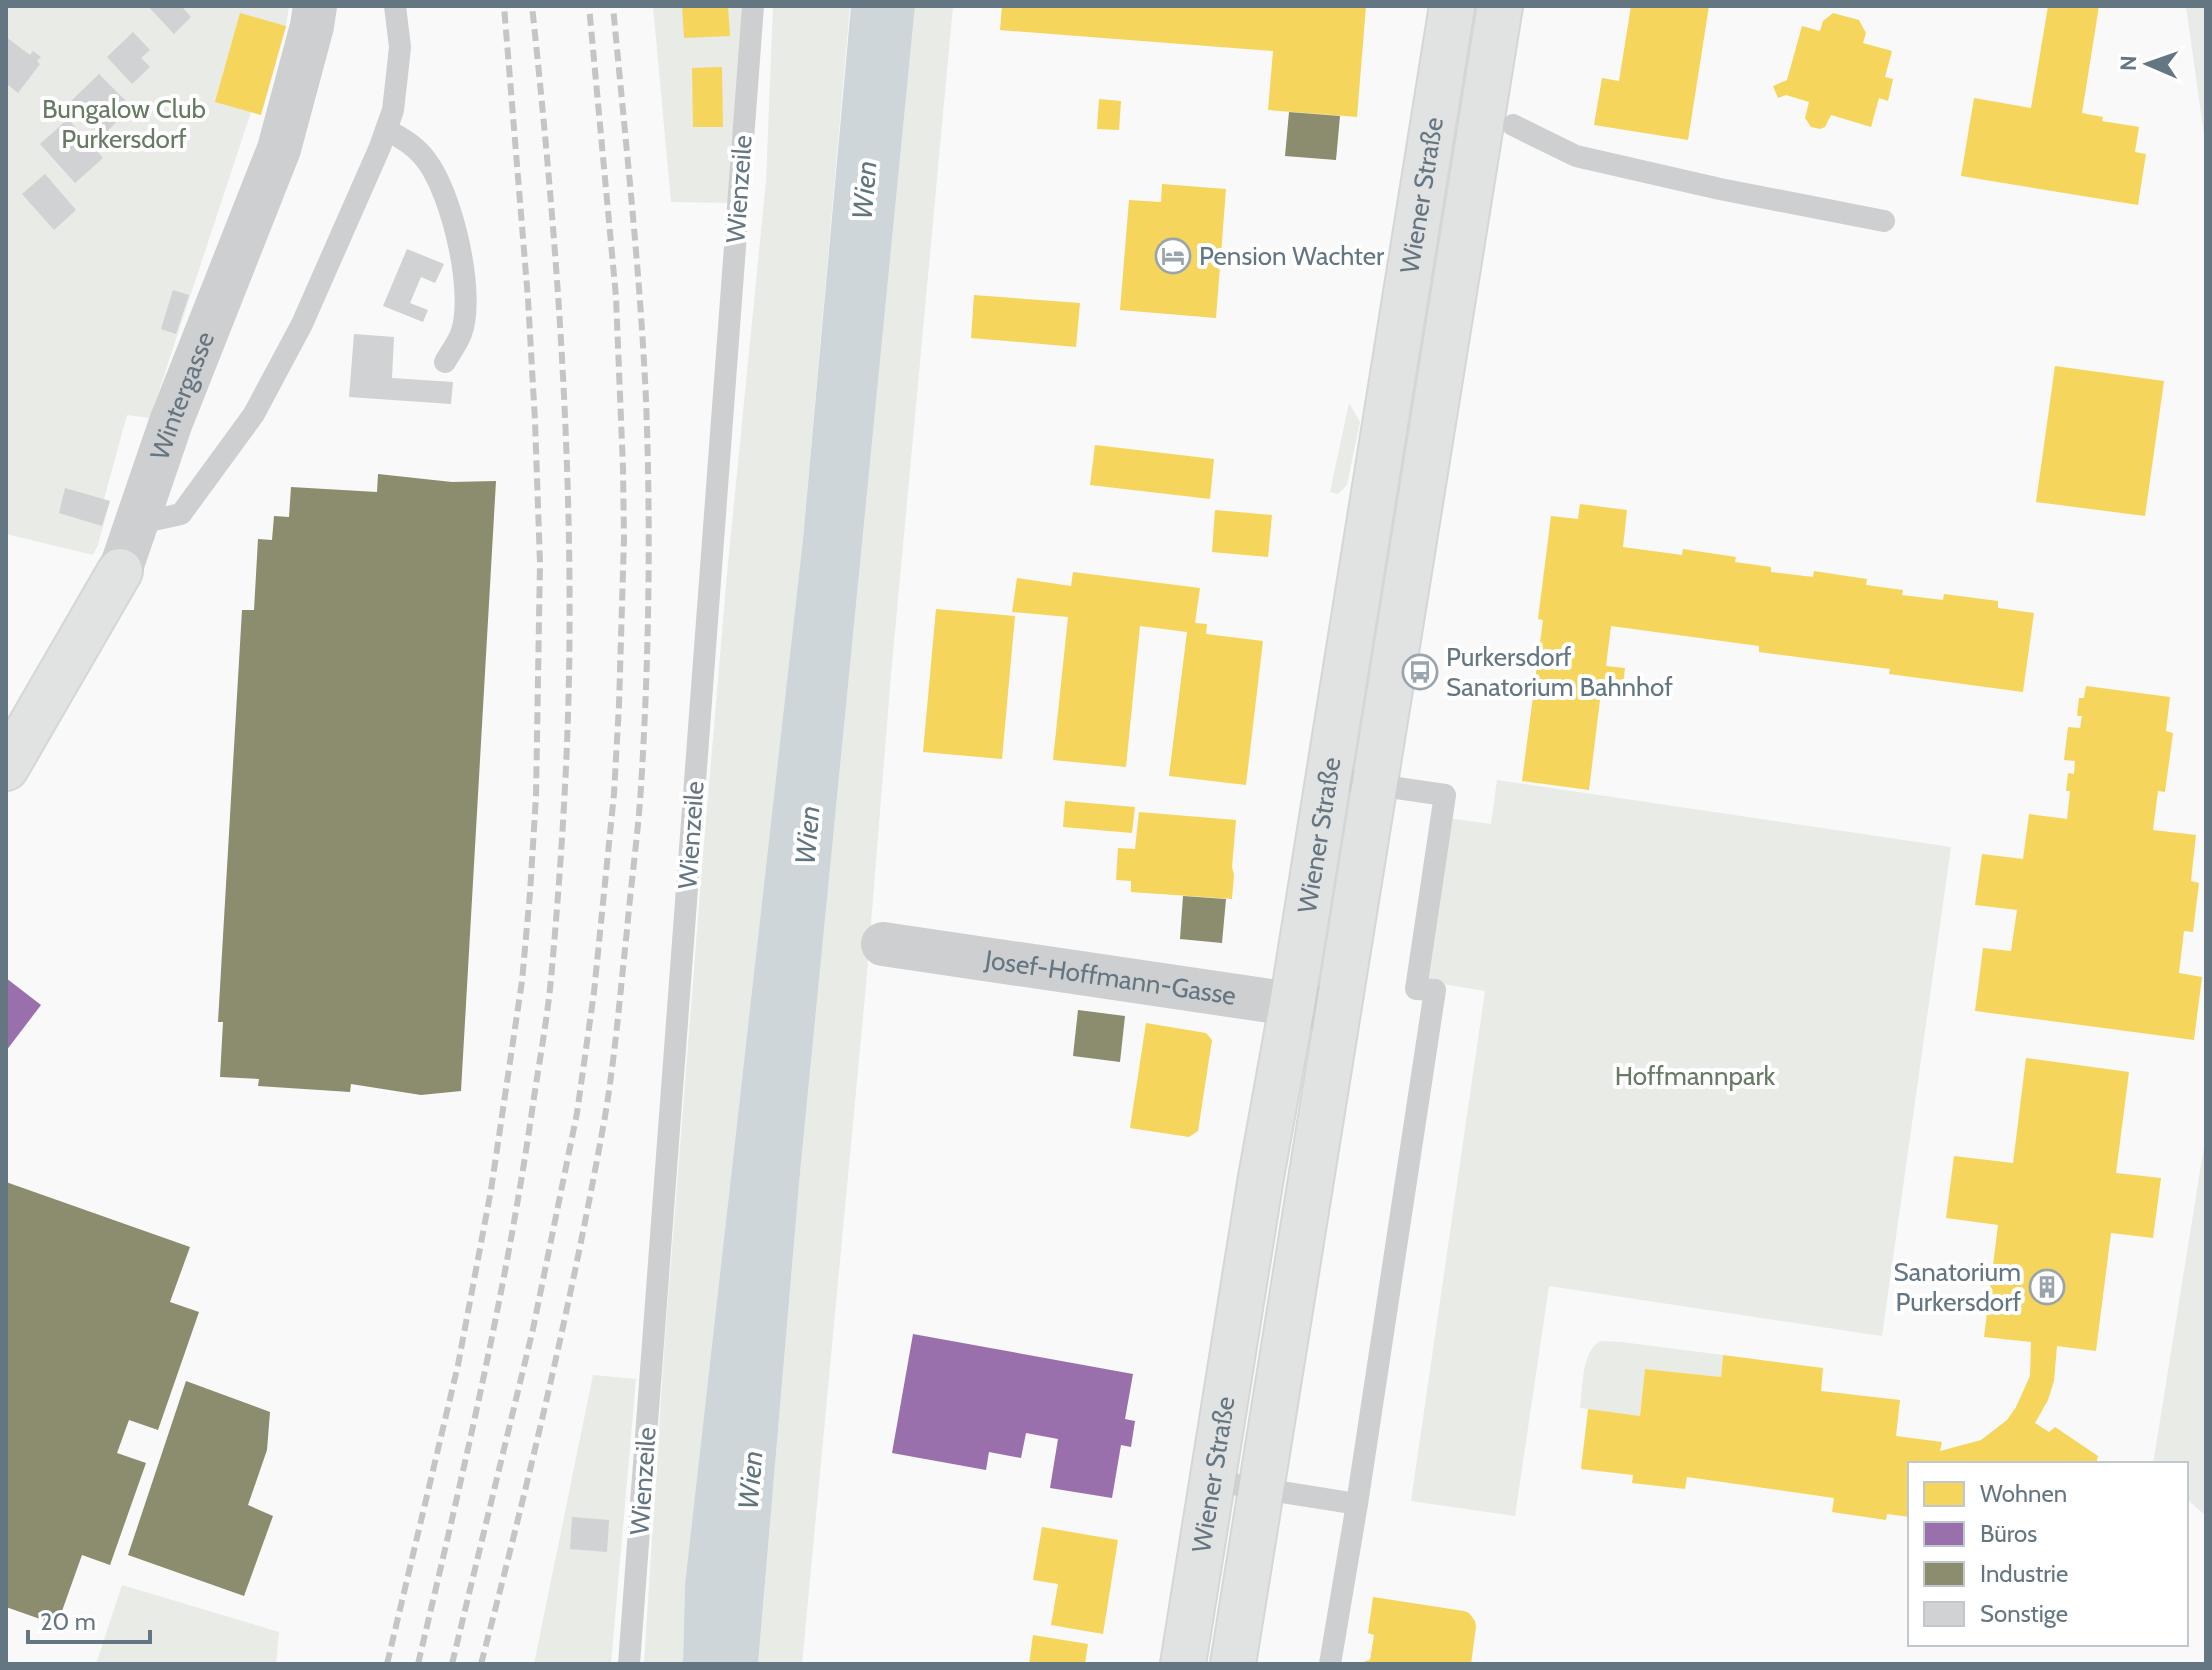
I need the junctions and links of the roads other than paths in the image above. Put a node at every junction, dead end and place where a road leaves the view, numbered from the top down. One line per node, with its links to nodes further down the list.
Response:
1 (315, 6): 10 (street, Wintergasse)
2 (395, 6): 7 (lane)
3 (753, 6): 21 (lane, Wienzeile)
4 (1452, 6): 13 (main road, Wiener Straße)
5 (1500, 6): 14 (main road, Wiener Straße)
6 (1513, 125): 8 (lane)
7 (386, 130): 9 (lane); 10 (lane)
8 (1884, 221)
9 (445, 362)
10 (135, 524): 11 (street, Wintergasse)
11 (120, 571): 12 (main road, Wintergasse)
12 (6, 768)
13 (1328, 778): 14 (lane); 16 (main road, Wiener Straße)
14 (1373, 785): 17 (main road, Wiener Straße); 20 (lane)
15 (883, 944): 16 (street, Josef-Hoffmann-Gasse)
16 (1292, 1005): 17 (street, Josef-Hoffmann-Gasse); 18 (main road, Wiener Straße)
17 (1337, 1011): 19 (main road, Wiener Straße)
18 (1213, 1481): 19 (lane); 22 (main road, Wiener Straße)
19 (1260, 1489): 20 (lane); 23 (main road, Wiener Straße)
20 (1357, 1504): 24 (lane)
21 (629, 1664)
22 (1183, 1664)
23 (1233, 1664)
24 (1330, 1664)

